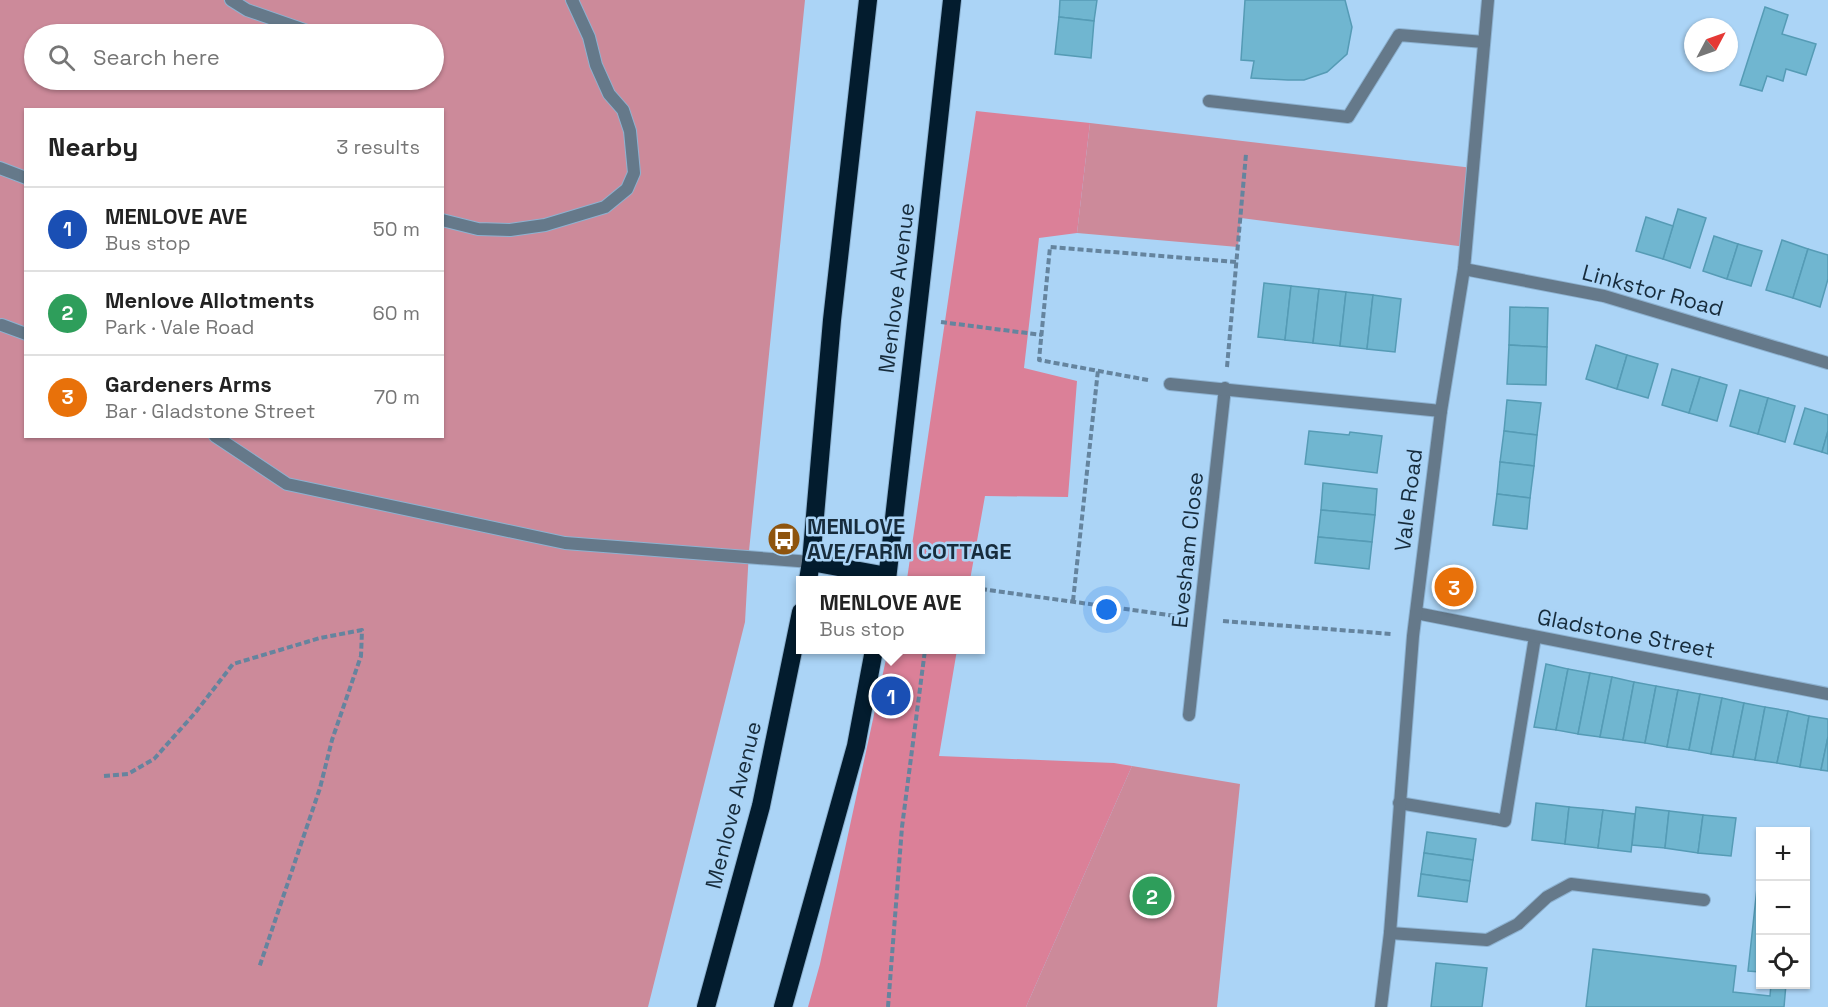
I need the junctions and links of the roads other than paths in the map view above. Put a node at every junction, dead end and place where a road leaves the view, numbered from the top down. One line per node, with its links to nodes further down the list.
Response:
1 (231, 0): 6 (street)
2 (572, 0): 11 (street)
3 (868, 0): 20 (highway)
4 (952, 0): 23 (highway, Menlove Avenue)
5 (1488, 0): 7 (street, Vale Road)
6 (287, 24)
7 (1484, 42): 8 (street); 12 (street, Vale Road)
8 (1209, 101)
9 (0, 168): 10 (street)
10 (24, 177)
11 (444, 221)
12 (1464, 269): 15 (street, Linkstor Road); 18 (street, Vale Road)
13 (2, 325): 14 (street)
14 (24, 333)
15 (1828, 363)
16 (1170, 384): 17 (street)
17 (1225, 388): 18 (street); 29 (street, Evesham Close)
18 (1440, 411): 24 (street, Vale Road)
19 (218, 438): 20 (street)
20 (811, 562): 21 (highway); 22 (highway)
21 (808, 576)
22 (878, 576)
23 (887, 576)
24 (1416, 613): 26 (street, Gladstone Street); 30 (street, Vale Road)
25 (796, 636): 33 (highway, Menlove Avenue)
26 (1535, 637): 28 (street, Gladstone Street); 30 (street)
27 (873, 654): 34 (highway)
28 (1828, 694)
29 (1189, 715)
30 (1399, 803): 32 (street, Vale Road)
31 (1704, 900): 32 (street)
32 (1390, 933): 35 (street, Vale Road)
33 (706, 1007)
34 (783, 1007)
35 (1381, 1007)

